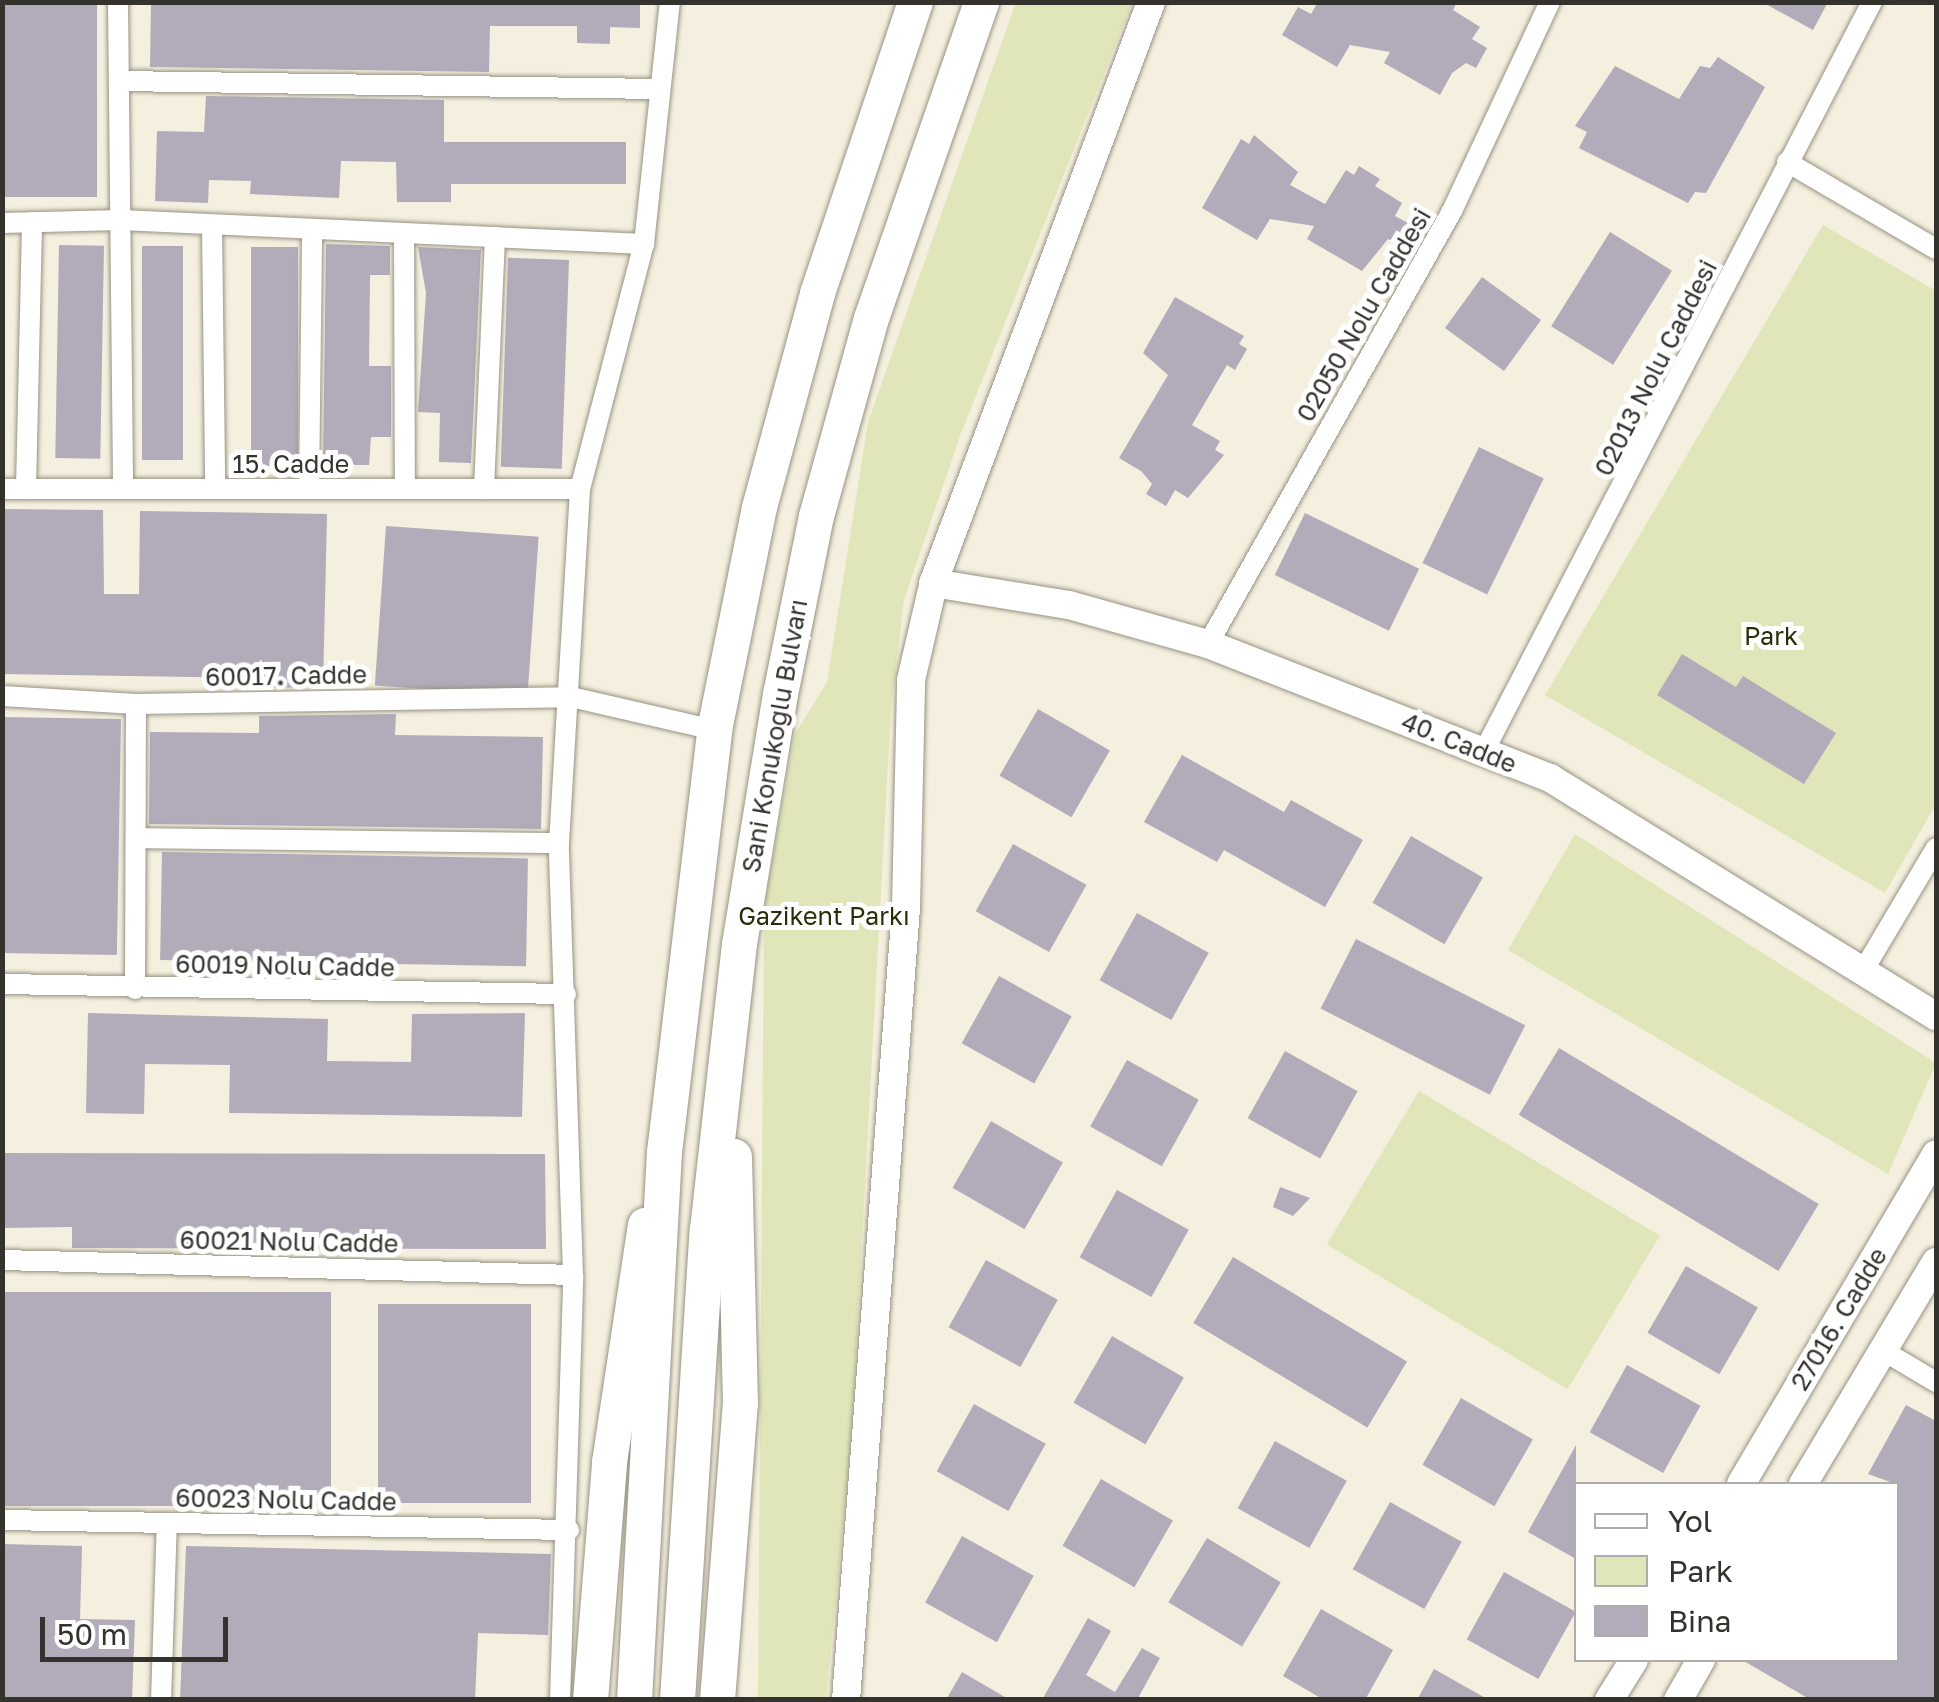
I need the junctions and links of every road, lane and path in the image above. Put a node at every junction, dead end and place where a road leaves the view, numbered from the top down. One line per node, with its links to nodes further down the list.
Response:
1 (118, 2): 8 (street)
2 (670, 2): 9 (street)
3 (915, 2): 33 (highway)
4 (981, 2): 43 (highway, Sani Konukoğlu Bulvarı)
5 (1151, 2): 28 (street)
6 (1550, 2): 29 (street, 02050 Nolu Caddesi)
7 (1872, 2): 10 (street, 02013 Nolu Caddesi)
8 (119, 80): 9 (street); 11 (street)
9 (660, 89): 18 (street)
10 (1787, 162): 19 (street); 34 (street, 02013 Nolu Caddesi)
11 (121, 220): 12 (street); 14 (street); 22 (street)
12 (32, 222): 13 (street); 21 (street)
13 (2, 223)
14 (212, 225): 15 (street); 23 (street)
15 (312, 230): 16 (street); 24 (street)
16 (404, 235): 17 (street); 25 (street)
17 (494, 237): 18 (street); 26 (street)
18 (644, 244): 27 (street)
19 (1936, 249)
20 (2, 488): 21 (street, 15. Cadde)
21 (26, 489): 22 (street, 15. Cadde)
22 (123, 489): 23 (street, 15. Cadde)
23 (215, 489): 24 (street, 15. Cadde)
24 (309, 489): 25 (street, 15. Cadde)
25 (405, 489): 26 (street, 15. Cadde)
26 (484, 489): 27 (street, 15. Cadde)
27 (580, 489): 31 (street)
28 (933, 583): 29 (street, 40. Cadde); 64 (street)
29 (1208, 644): 34 (street, 40. Cadde)
30 (2, 696): 32 (street, 60017. Cadde)
31 (571, 696): 32 (street, 60017. Cadde); 33 (street, 60017. Cadde); 36 (street)
32 (136, 704): 35 (street)
33 (714, 730): 44 (highway)
34 (1482, 755): 38 (street, 40. Cadde)
35 (136, 838): 36 (street); 40 (street)
36 (559, 843): 41 (street)
37 (1936, 848): 38 (street)
38 (1864, 972): 42 (street, 40. Cadde)
39 (2, 984): 40 (street, 60019 Nolu Cadde)
40 (136, 989): 41 (street, 60019 Nolu Cadde)
41 (566, 994): 48 (street)
42 (1936, 1016)
43 (732, 1054): 62 (highway, Sani Konukoğlu Bulvarı); 63 (highway)
44 (664, 1152): 60 (highway); 61 (highway)
45 (1936, 1154): 51 (street, 27016. Cadde)
46 (2, 1260): 48 (street, 60021 Nolu Cadde)
47 (1936, 1262): 49 (street)
48 (573, 1275): 55 (street)
49 (1882, 1350): 50 (street); 52 (street)
50 (1936, 1382)
51 (1742, 1482)
52 (1805, 1482)
53 (2, 1520): 54 (street, 60023 Nolu Cadde)
54 (167, 1523): 55 (street, 60023 Nolu Cadde); 58 (street)
55 (569, 1530): 59 (street)
56 (1633, 1662): 65 (street)
57 (1700, 1662): 66 (street)
58 (161, 1700)
59 (560, 1700)
60 (590, 1700)
61 (634, 1700)
62 (677, 1700)
63 (717, 1700)
64 (846, 1700)
65 (1609, 1700)
66 (1678, 1700)

